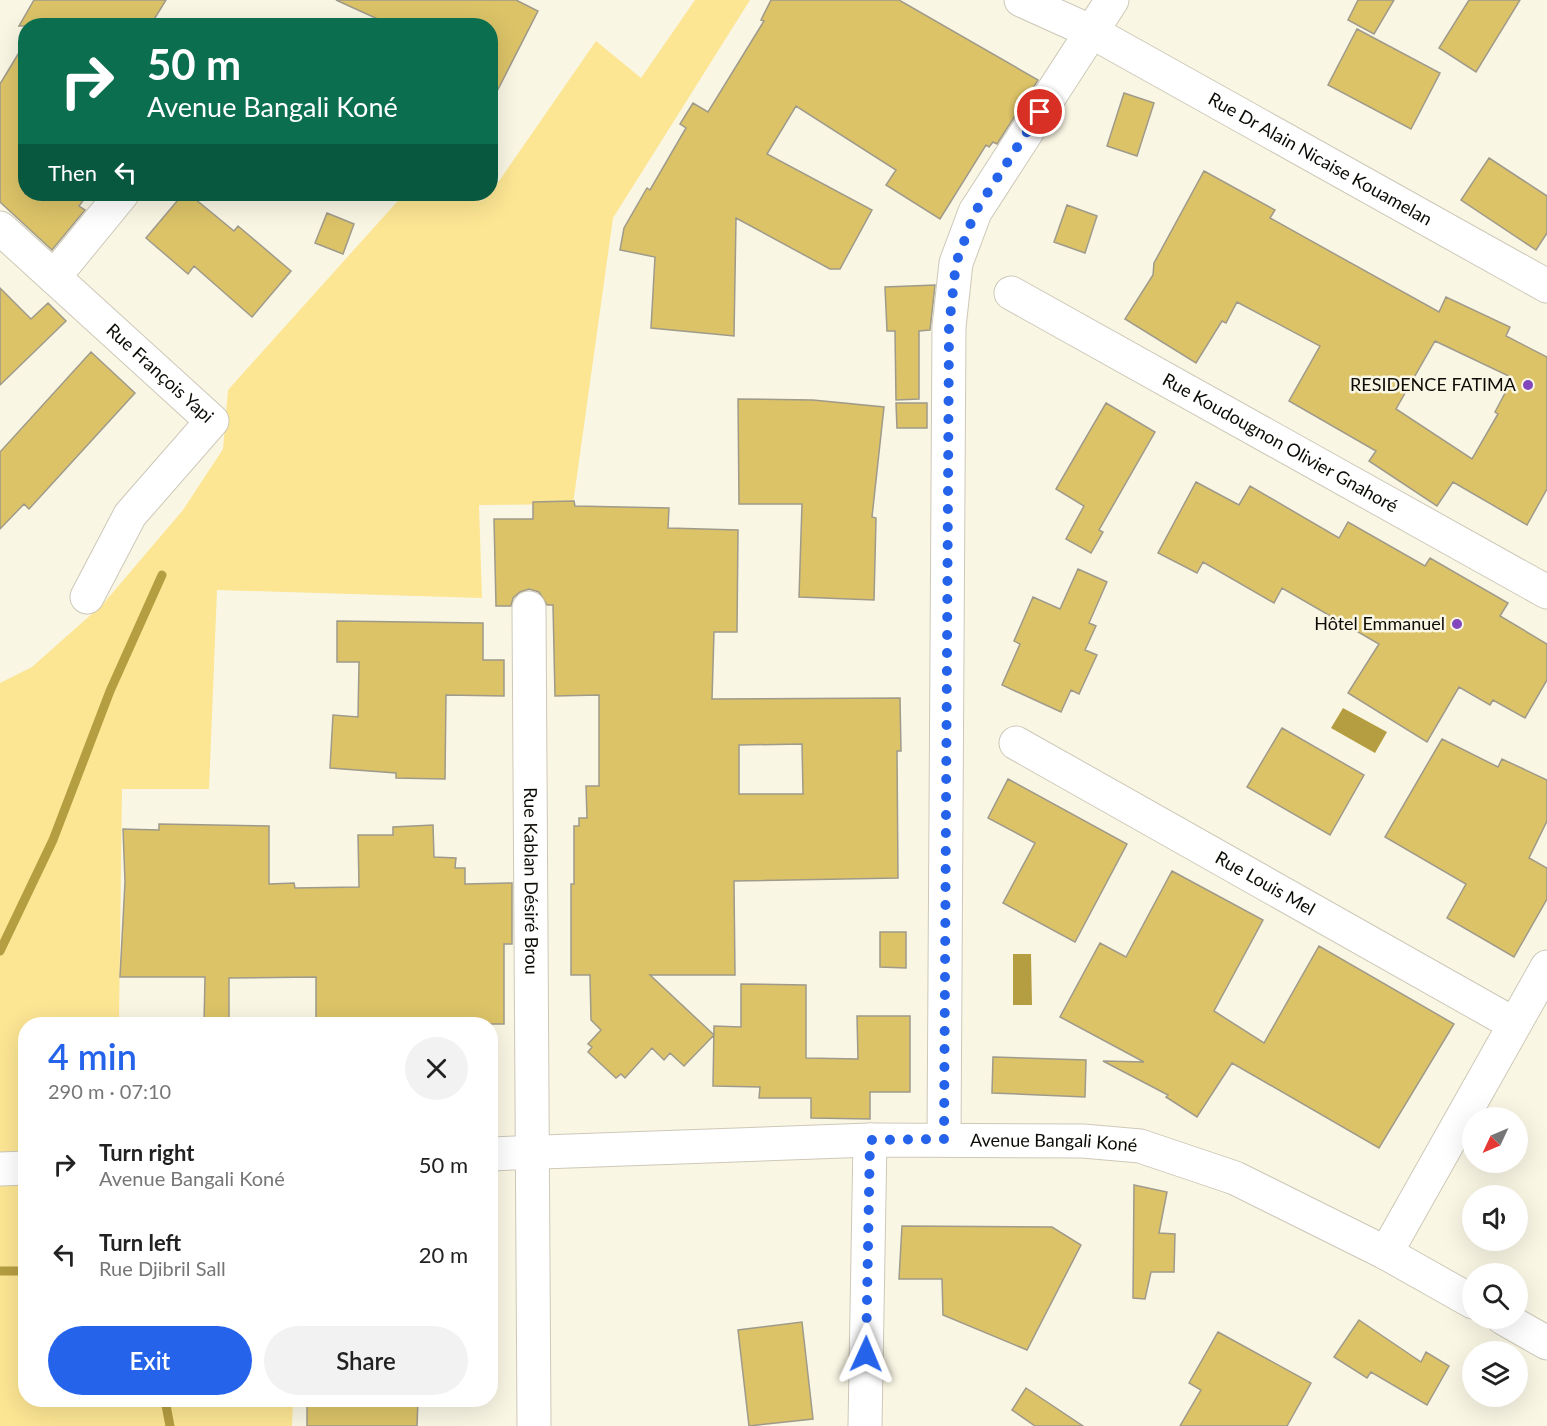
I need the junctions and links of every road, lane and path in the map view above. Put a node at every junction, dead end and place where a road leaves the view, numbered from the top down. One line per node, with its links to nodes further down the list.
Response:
1 (1021, 0): 3 (street, Rue Dr Alain Nicaise Kouamelan)
2 (1112, 0): 3 (street)
3 (1092, 32): 7 (street, Rue Dr Alain Nicaise Kouamelan); 15 (street)
4 (116, 201): 6 (street)
5 (0, 228): 6 (street, Rue François Yapi)
6 (54, 277): 10 (street, Rue François Yapi)
7 (1547, 286)
8 (1011, 293): 9 (street, Rue Koudougnon Olivier Gnahoré)
9 (1547, 592)
10 (87, 597)
11 (529, 608): 17 (street, Rue Kablan Désiré Brou)
12 (1016, 743): 14 (street, Rue Louis Mel)
13 (1547, 967): 14 (street)
14 (1514, 1024): 21 (street)
15 (944, 1139): 16 (street, Avenue Bangali Koné); 21 (street, Avenue Bangali Koné)
16 (870, 1140): 17 (street, Avenue Bangali Koné); 26 (street)
17 (534, 1153): 18 (street, Avenue Bangali Koné); 25 (street, Rue Kablan Désiré Brou)
18 (498, 1154)
19 (18, 1168): 20 (street)
20 (0, 1169)
21 (1386, 1253): 22 (street, Avenue Bangali Koné)
22 (1462, 1296)
23 (1522, 1329): 24 (street)
24 (1547, 1343)
25 (534, 1426)
26 (865, 1426)

